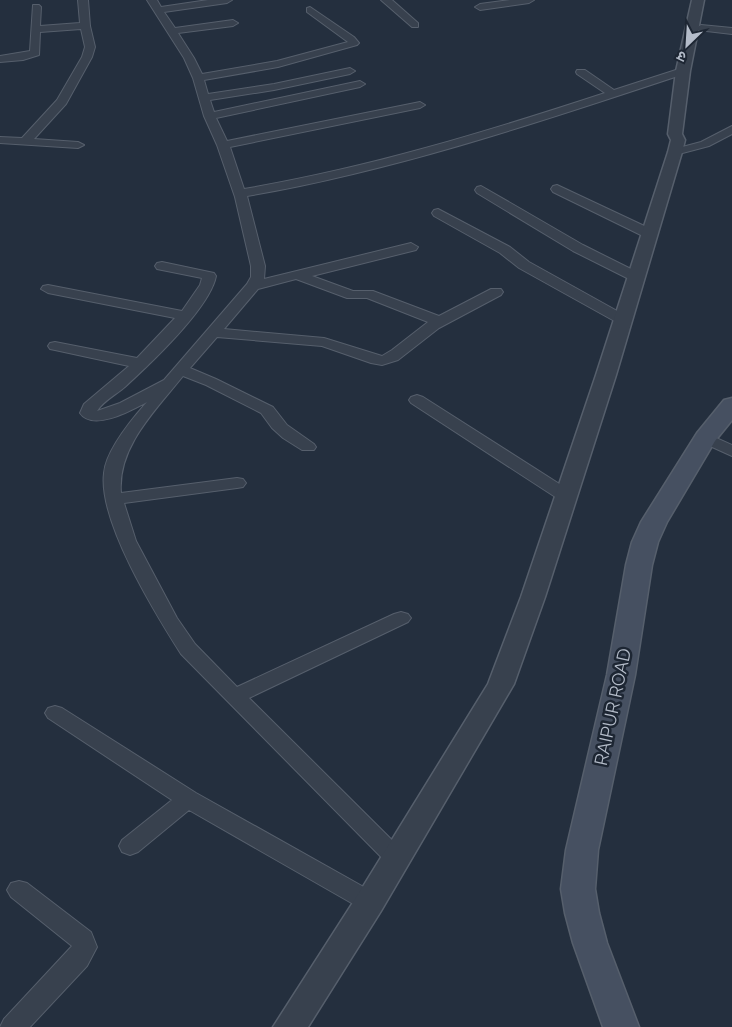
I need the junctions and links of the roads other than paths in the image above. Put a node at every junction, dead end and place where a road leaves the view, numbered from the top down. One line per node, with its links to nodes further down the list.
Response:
1 (83, 0): 15 (street)
2 (227, 0): 8 (street)
3 (387, 0): 14 (street)
4 (469, 0): 10 (street)
5 (529, 0): 10 (street)
6 (698, 0): 22 (street)
7 (706, 0): 16 (street)
8 (155, 5): 18 (street)
9 (36, 7): 17 (street)
10 (480, 7): 12 (street)
11 (310, 10): 24 (street)
12 (492, 14)
13 (232, 23): 18 (street)
14 (415, 25)
15 (85, 26): 17 (street); 32 (street)
16 (701, 28): 19 (street); 35 (street)
17 (35, 29): 20 (street)
18 (172, 31): 24 (street)
19 (732, 31)
20 (0, 59)
21 (350, 71): 27 (street)
22 (683, 71): 26 (street); 35 (street)
23 (581, 72): 26 (street)
24 (198, 78): 27 (street)
25 (360, 84): 29 (street)
26 (613, 94): 38 (street)
27 (204, 98): 29 (street)
28 (420, 105): 34 (street)
29 (210, 116): 34 (street)
30 (732, 129): 35 (street)
31 (0, 140): 32 (street)
32 (26, 141): 33 (street)
33 (78, 144)
34 (223, 145): 38 (street)
35 (676, 146): 40 (street)
36 (557, 189): 40 (street)
37 (481, 190): 44 (street)
38 (240, 193): 45 (street)
39 (438, 213): 49 (street)
40 (650, 234): 44 (street)
41 (412, 247): 43 (street)
42 (162, 266): 48 (street)
43 (297, 275): 45 (street); 50 (street)
44 (636, 277): 49 (street)
45 (253, 286): 51 (street)
46 (48, 288): 48 (street)
47 (496, 292): 50 (street)
48 (185, 316): 53 (street)
49 (623, 320): 61 (street)
50 (439, 321): 51 (street)
51 (212, 332): 54 (street)
52 (56, 346): 53 (street)
53 (139, 363): 54 (street)
54 (176, 376): 58 (street); 62 (street)
55 (417, 400): 61 (street)
56 (732, 405): 57 (main road, RAIPUR ROAD)
57 (705, 438): 59 (street); 73 (main road, RAIPUR ROAD)
58 (308, 447)
59 (732, 451)
60 (237, 483): 62 (street)
61 (566, 496): 68 (street)
62 (114, 499): 64 (street)
63 (401, 618): 64 (street)
64 (234, 696): 68 (street)
65 (56, 713): 66 (street)
66 (188, 798): 67 (street); 70 (street)
67 (130, 846)
68 (396, 858): 70 (street)
69 (19, 890): 71 (street)
70 (370, 902): 72 (street)
71 (13, 1027)
72 (290, 1027)
73 (621, 1027)

